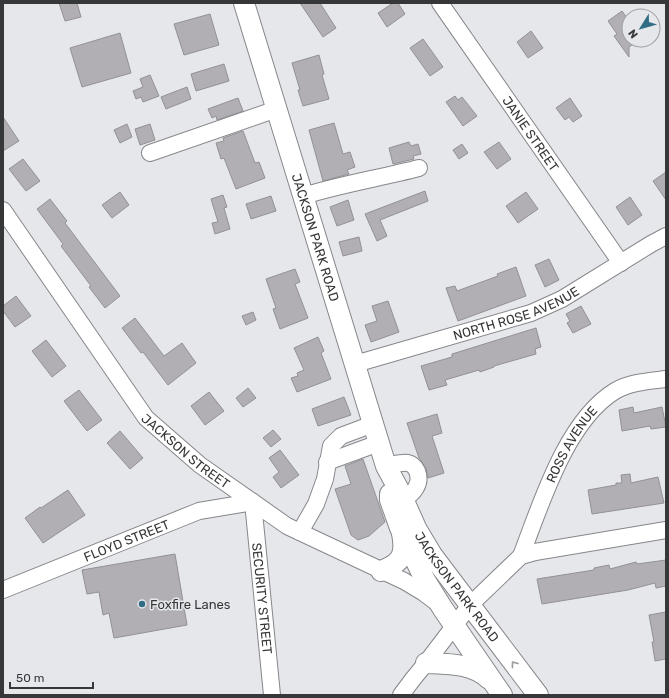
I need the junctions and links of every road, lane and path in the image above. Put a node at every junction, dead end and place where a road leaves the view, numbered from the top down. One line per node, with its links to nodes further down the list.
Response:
1 (244, 3): 3 (main road, JACKSON PARK ROAD)
2 (440, 3): 9 (street, JANIE STREET)
3 (277, 109): 4 (street); 6 (main road, JACKSON PARK ROAD)
4 (150, 153)
5 (419, 168): 6 (street)
6 (303, 196): 10 (main road, JACKSON PARK ROAD)
7 (3, 210): 16 (street, JACKSON STREET)
8 (666, 236): 9 (street, NORTH ROSE AVENUE)
9 (621, 264): 10 (street, NORTH ROSE AVENUE)
10 (355, 364): 12 (main road, JACKSON PARK ROAD)
11 (666, 379): 20 (street, ROSS AVENUE)
12 (373, 424): 13 (main road, JACKSON PARK ROAD); 14 (street)
13 (379, 443): 14 (street); 15 (main road, JACKSON PARK ROAD)
14 (327, 462): 18 (street)
15 (387, 469): 19 (main road, JACKSON PARK ROAD); 23 (main road, JACKSON PARK ROAD)
16 (253, 502): 18 (street, JACKSON STREET); 22 (street, FLOYD STREET); 28 (street, SECURITY STREET)
17 (666, 530): 20 (street)
18 (300, 532): 21 (street, JACKSON STREET)
19 (402, 533): 21 (main road); 24 (main road, JACKSON PARK ROAD)
20 (520, 556): 23 (street)
21 (381, 571): 24 (street, JACKSON STREET)
22 (3, 590)
23 (470, 605): 25 (street); 30 (main road, JACKSON PARK ROAD, one-way to 23)
24 (443, 609): 25 (main road, JACKSON PARK ROAD)
25 (454, 626): 26 (street); 27 (main road, JACKSON PARK ROAD)
26 (426, 663): 27 (main road); 29 (street)
27 (499, 690)
28 (272, 695)
29 (402, 695)
30 (538, 695)

